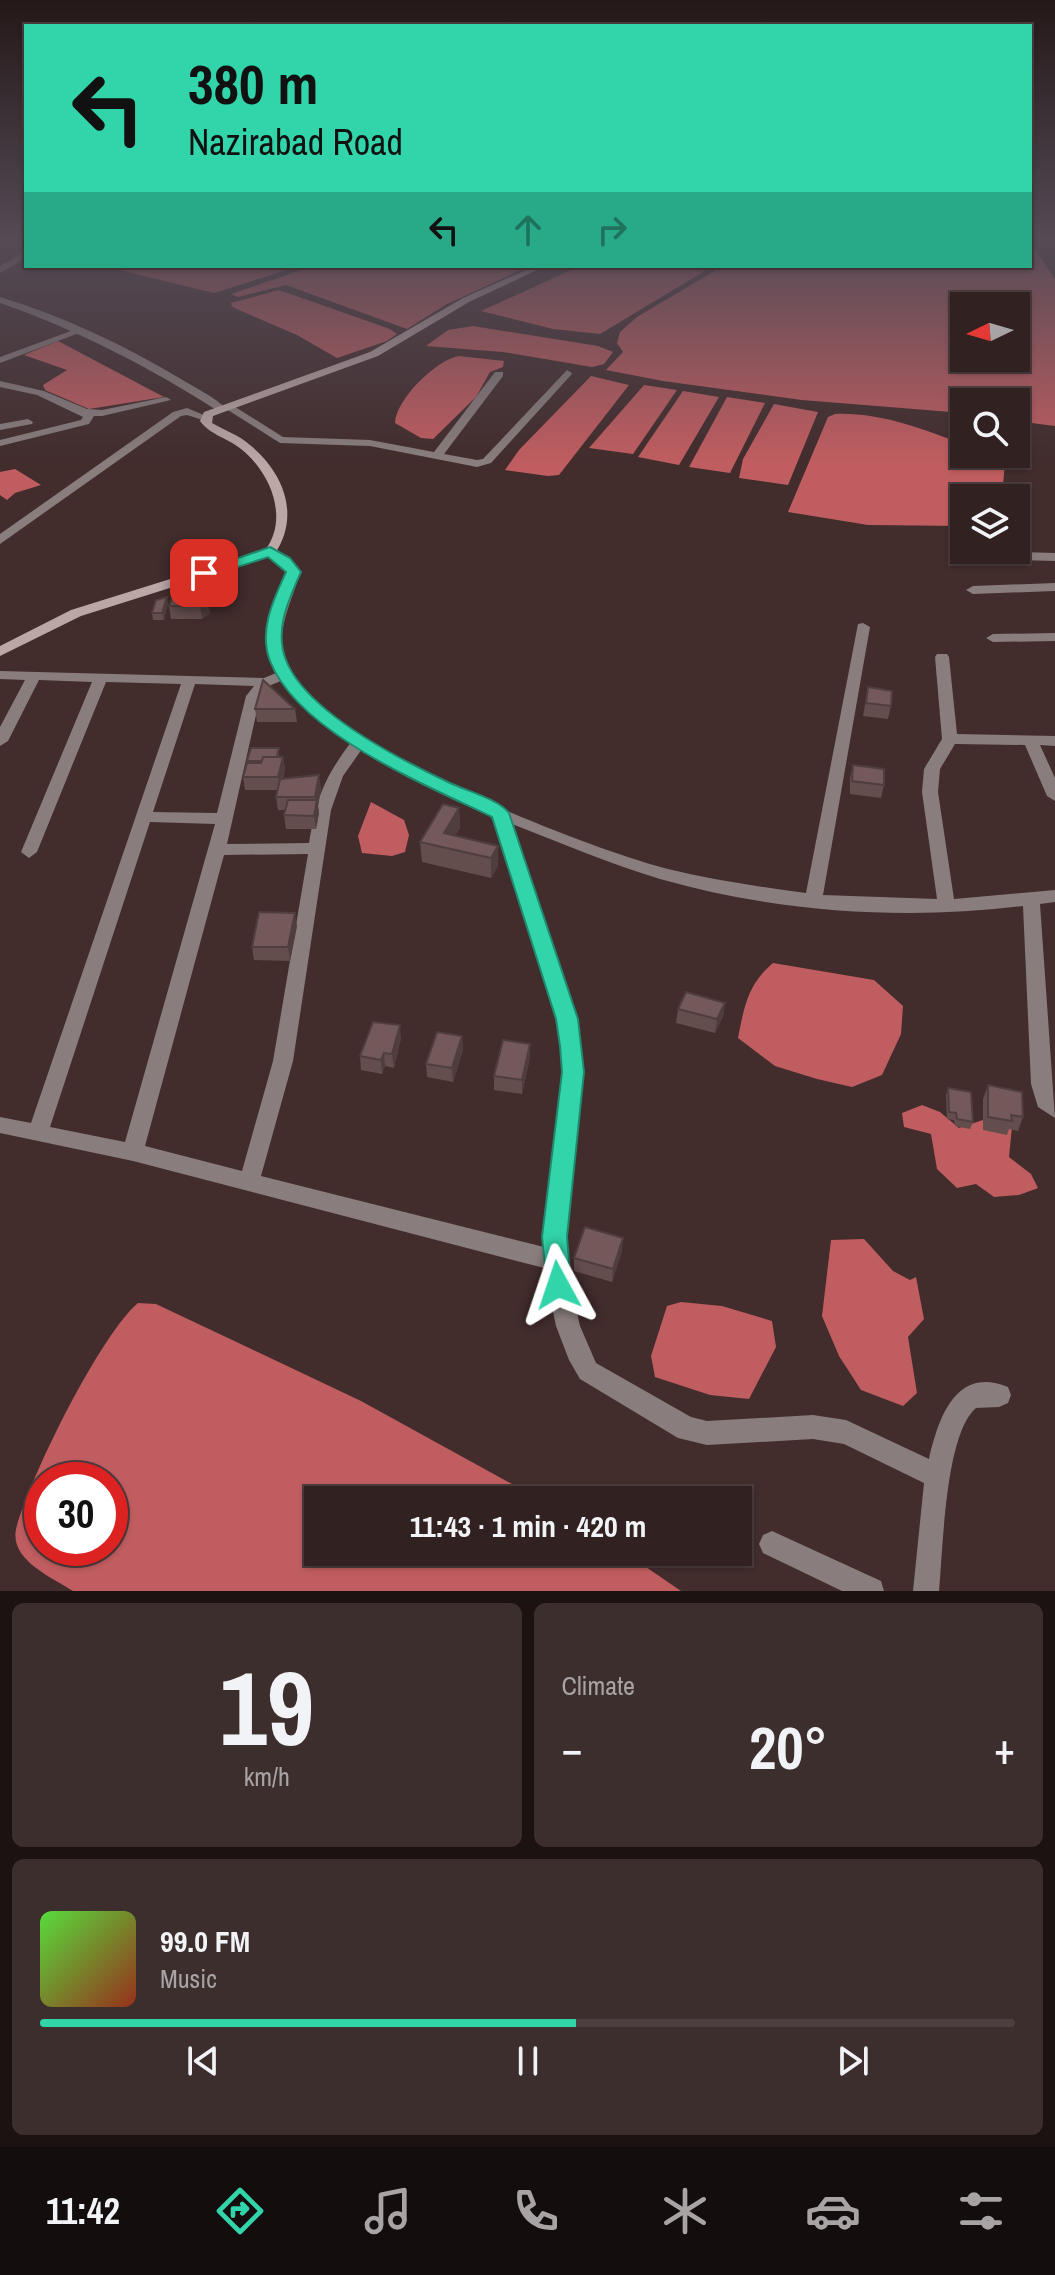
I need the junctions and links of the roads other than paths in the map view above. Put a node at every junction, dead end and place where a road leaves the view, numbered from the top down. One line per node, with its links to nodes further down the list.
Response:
1 (39, 314): 3 (street)
2 (442, 314): 10 (main road)
3 (82, 330): 4 (street); 10 (street)
4 (0, 360)
5 (567, 373): 14 (street)
6 (499, 374): 14 (street)
7 (0, 384): 9 (street)
8 (166, 400): 9 (street)
9 (85, 412): 13 (street)
10 (216, 412): 14 (street); 15 (street); 16 (main road)
11 (28, 422): 12 (street)
12 (0, 427)
13 (0, 443)
14 (437, 456)
15 (0, 539)
16 (270, 552): 24 (main road); 27 (street)
17 (1030, 556): 18 (street)
18 (1055, 557)
19 (1055, 587): 20 (street)
20 (973, 590)
21 (863, 627): 45 (street)
22 (1055, 637): 23 (street)
23 (993, 638)
24 (0, 652)
25 (942, 657): 32 (street)
26 (0, 675): 28 (street)
27 (284, 675): 31 (street); 35 (street)
28 (34, 677): 29 (street); 34 (street)
29 (100, 680): 30 (street); 43 (street)
30 (189, 681): 31 (street); 39 (street)
31 (266, 682): 40 (street)
32 (950, 739): 33 (street); 47 (street)
33 (1030, 740): 36 (street); 37 (street)
34 (0, 741)
35 (360, 741): 38 (street); 41 (street)
36 (1055, 741)
37 (1055, 796)
38 (500, 813): 45 (street); 53 (street)
39 (144, 817): 40 (street); 50 (street)
40 (225, 819): 42 (street)
41 (317, 848): 42 (street); 52 (street)
42 (217, 850): 51 (street)
43 (29, 852)
44 (1055, 896): 46 (street)
45 (814, 899): 47 (street)
46 (1031, 900): 47 (street); 48 (street)
47 (946, 903)
48 (1055, 1110)
49 (0, 1125): 50 (street)
50 (38, 1132): 51 (street)
51 (133, 1152): 52 (street)
52 (249, 1182): 53 (street)
53 (554, 1260): 55 (street)
54 (999, 1395): 55 (street)
55 (937, 1476): 58 (street)
56 (772, 1544): 57 (street)
57 (871, 1591)
58 (926, 1591)

